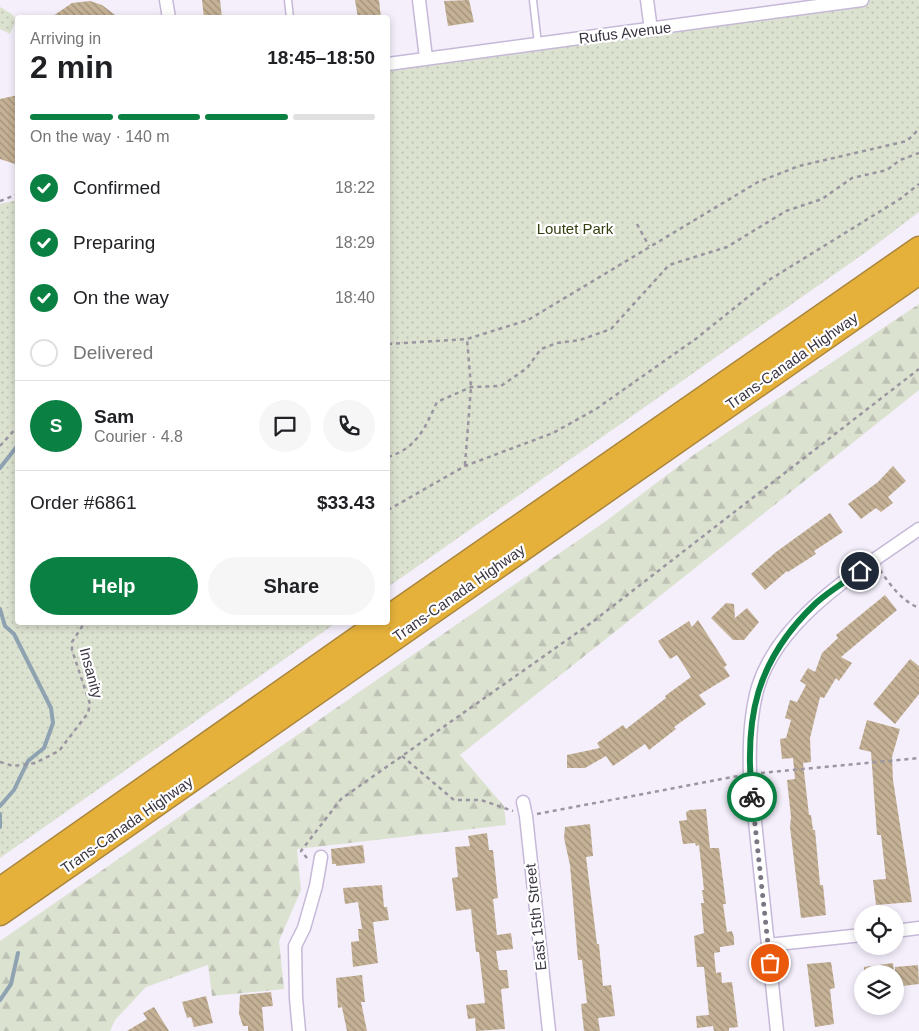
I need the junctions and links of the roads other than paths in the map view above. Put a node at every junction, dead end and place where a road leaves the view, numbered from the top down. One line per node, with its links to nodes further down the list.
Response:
1 (166, 0): 7 (street)
2 (288, 0): 8 (lane)
3 (419, 0): 11 (street)
4 (533, 0): 10 (lane)
5 (647, 0): 9 (street)
6 (862, 0): 9 (street, Rufus Avenue)
7 (168, 15)
8 (290, 15)
9 (651, 30): 10 (street, Rufus Avenue)
10 (538, 44): 11 (street, Rufus Avenue)
11 (426, 58): 12 (street, Rufus Avenue)
12 (390, 64)
13 (919, 248): 16 (highway, Trans-Canada Highway)
14 (919, 273): 23 (highway, Trans-Canada Highway)
15 (919, 529): 27 (street)
16 (390, 616)
17 (376, 625): 19 (highway, Trans-Canada Highway)
18 (523, 802): 29 (street, East 15th Street)
19 (79, 834): 21 (highway); 22 (highway, Trans-Canada Highway)
20 (321, 857): 28 (street)
21 (0, 872)
22 (0, 889)
23 (0, 914)
24 (919, 928): 25 (street)
25 (904, 930)
26 (854, 936): 27 (street)
27 (768, 946): 30 (street)
28 (299, 1031)
29 (549, 1031)
30 (778, 1031)

